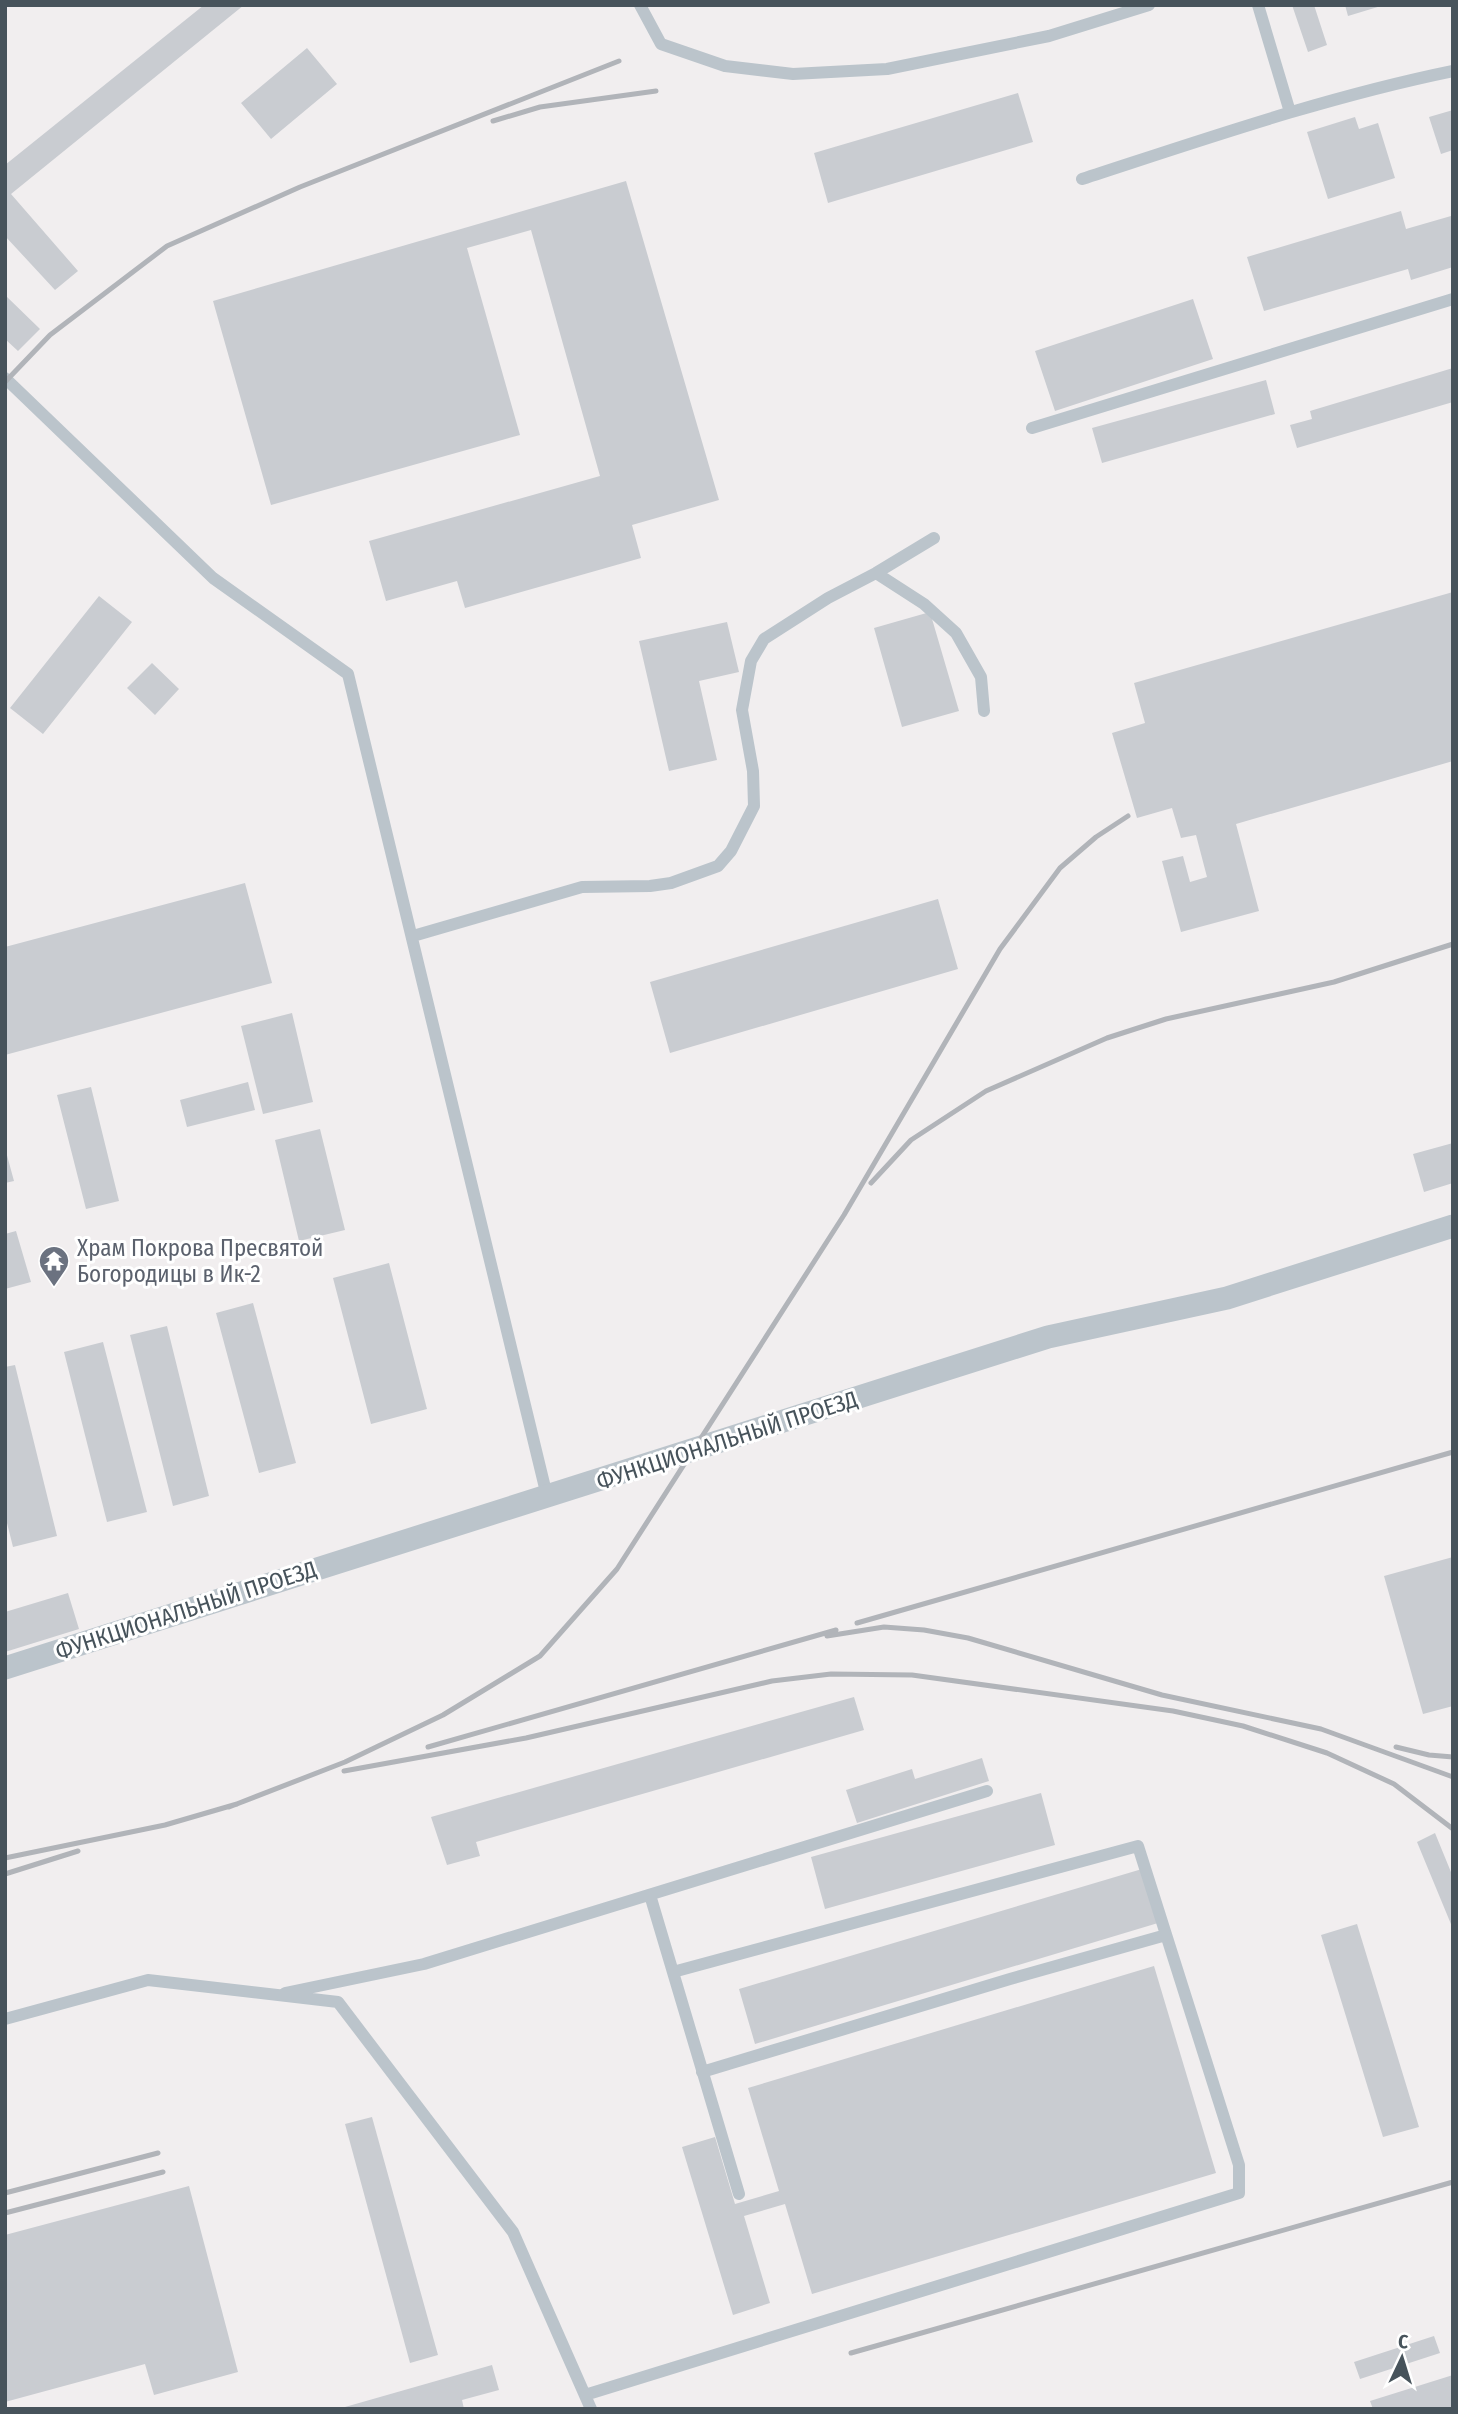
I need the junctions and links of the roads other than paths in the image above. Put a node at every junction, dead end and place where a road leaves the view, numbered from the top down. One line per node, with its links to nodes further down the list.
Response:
1 (640, 5): 2 (lane)
2 (1149, 5)
3 (1258, 5): 5 (lane)
4 (1453, 71): 5 (lane)
5 (1290, 112): 6 (lane)
6 (1083, 179)
7 (1453, 299): 9 (lane)
8 (5, 378): 13 (lane)
9 (1032, 428)
10 (934, 538): 11 (lane)
11 (876, 573): 12 (lane); 13 (lane)
12 (984, 711)
13 (413, 936): 15 (lane)
14 (1453, 1226): 15 (street, ФУНКЦИОНАЛЬНЫЙ ПРОЕЗД)
15 (547, 1496): 16 (street, ФУНКЦИОНАЛЬНЫЙ ПРОЕЗД)
16 (5, 1668)
17 (987, 1791): 18 (lane)
18 (650, 1895): 20 (lane); 21 (lane)
19 (1166, 1935): 20 (lane); 23 (lane); 25 (lane)
20 (673, 1972): 23 (lane)
21 (274, 1995): 22 (lane); 25 (lane)
22 (5, 2019)
23 (702, 2072): 24 (lane)
24 (739, 2194)
25 (585, 2395): 26 (lane)
26 (591, 2409)

